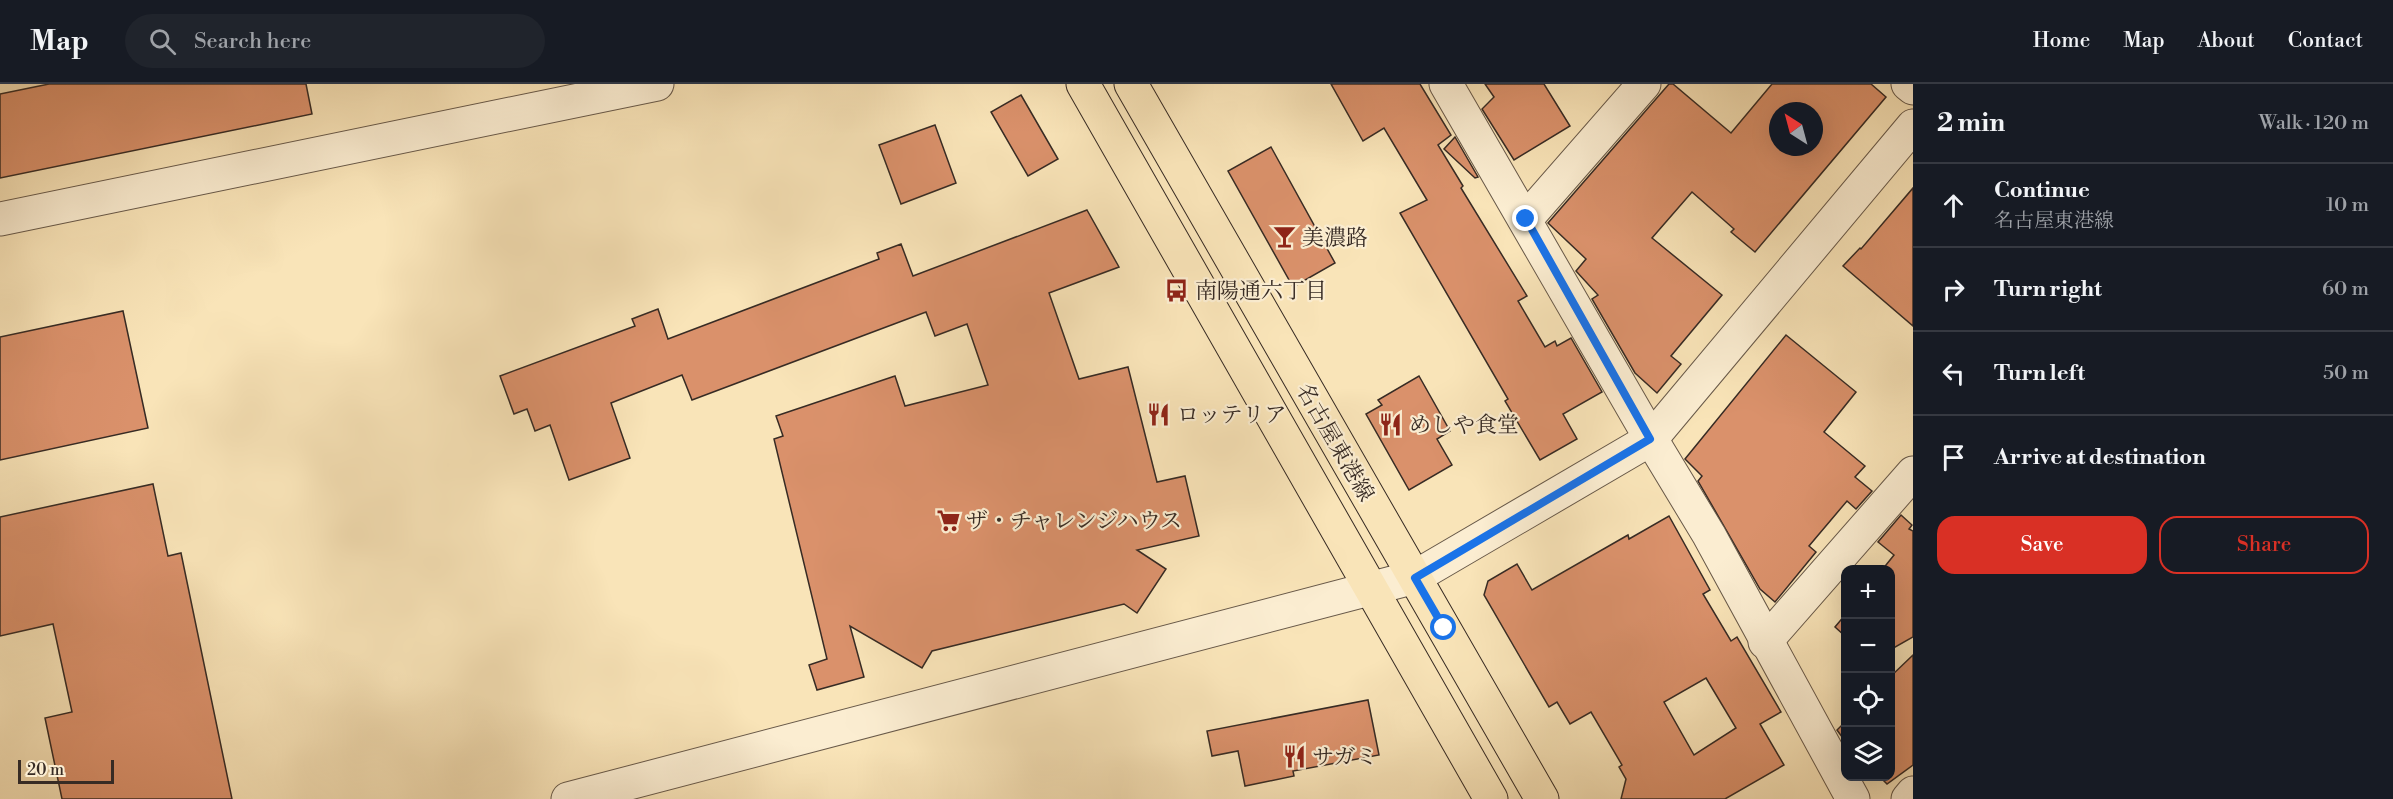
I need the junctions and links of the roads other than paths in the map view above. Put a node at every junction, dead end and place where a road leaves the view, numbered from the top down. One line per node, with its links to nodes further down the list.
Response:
1 (657, 84): 9 (street)
2 (1083, 84): 14 (main road, 名古屋東港線)
3 (1131, 84): 13 (main road, 名古屋東港線)
4 (1446, 84): 10 (street)
5 (1644, 84): 10 (street)
6 (1908, 84): 7 (street)
7 (1913, 88)
8 (1909, 137): 11 (street)
9 (0, 219)
10 (1526, 219): 11 (street)
11 (1650, 439): 13 (street); 15 (street)
12 (1913, 473): 15 (street)
13 (1415, 578): 14 (street); 19 (main road, 名古屋東港線)
14 (1370, 589): 17 (street); 18 (main road, 名古屋東港線)
15 (1765, 642): 20 (street)
16 (1913, 792): 21 (street)
17 (568, 799)
18 (1491, 799)
19 (1542, 799)
20 (1853, 799)
21 (1908, 799)

